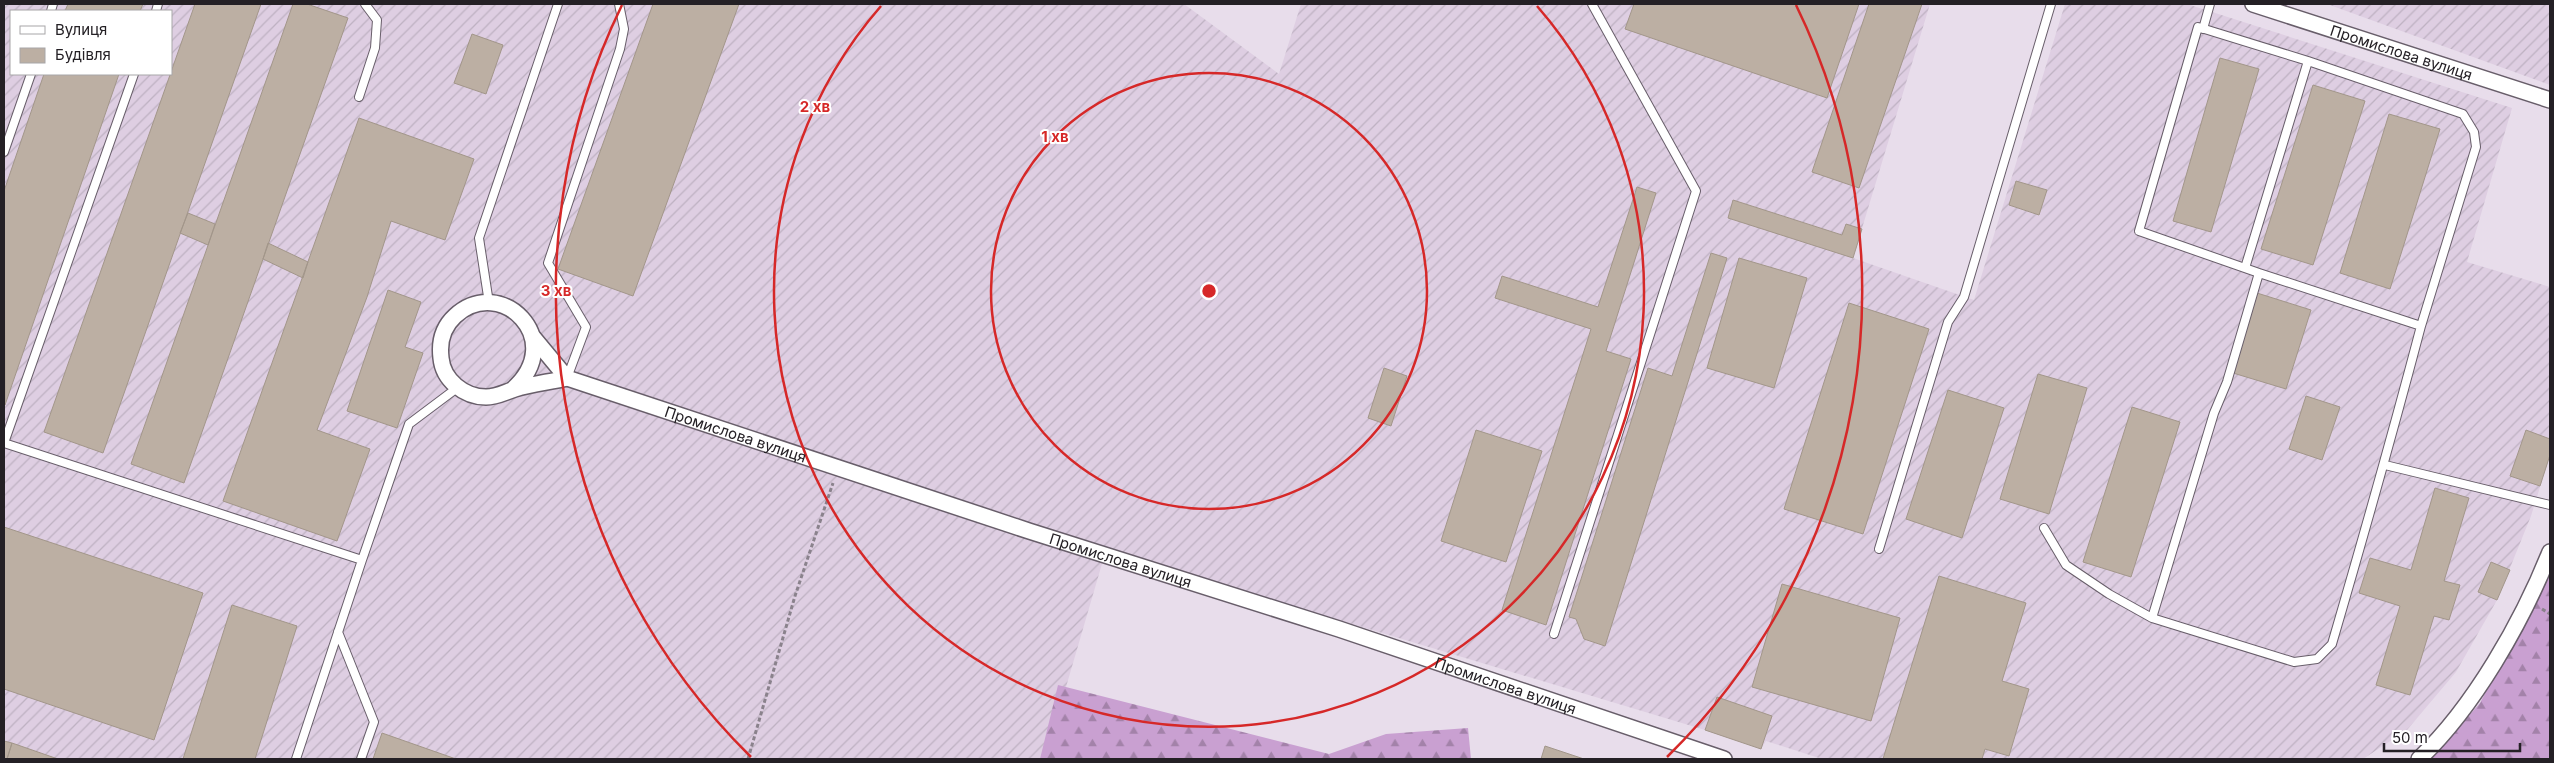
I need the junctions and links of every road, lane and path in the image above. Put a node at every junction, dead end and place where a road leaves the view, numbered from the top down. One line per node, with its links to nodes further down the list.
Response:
1 (365, 4): 12 (lane)
2 (558, 4): 17 (lane)
3 (619, 4): 20 (lane)
4 (1592, 4): 33 (lane)
5 (2051, 4): 28 (lane)
6 (2210, 4): 8 (lane)
7 (2253, 4): 13 (street, Промислова вулиця)
8 (2203, 29): 9 (lane); 15 (lane)
9 (2308, 61): 15 (lane); 18 (lane)
10 (31, 75): 14 (lane)
11 (134, 75): 23 (lane)
12 (359, 97)
13 (2550, 100)
14 (4, 152)
15 (2245, 268): 16 (lane)
16 (2259, 273): 18 (lane); 31 (lane)
17 (489, 303): 19 (street); 21 (street)
18 (2421, 326): 24 (lane)
19 (533, 337): 20 (street); 22 (street)
20 (567, 378): 22 (street); 25 (street, Промислова вулиця)
21 (457, 388): 22 (street); 30 (lane)
22 (513, 389)
23 (4, 443): 30 (lane)
24 (2385, 465): 26 (lane); 31 (lane)
25 (838, 468): 36 (path); 37 (street, Промислова вулиця)
26 (2550, 505)
27 (2044, 528): 31 (lane)
28 (1879, 549)
29 (2550, 552): 38 (street)
30 (362, 560): 32 (lane)
31 (2152, 618)
32 (338, 632): 34 (lane); 35 (lane)
33 (1554, 634)
34 (296, 759)
35 (360, 759)
36 (748, 759)
37 (1724, 759)
38 (2419, 759)

